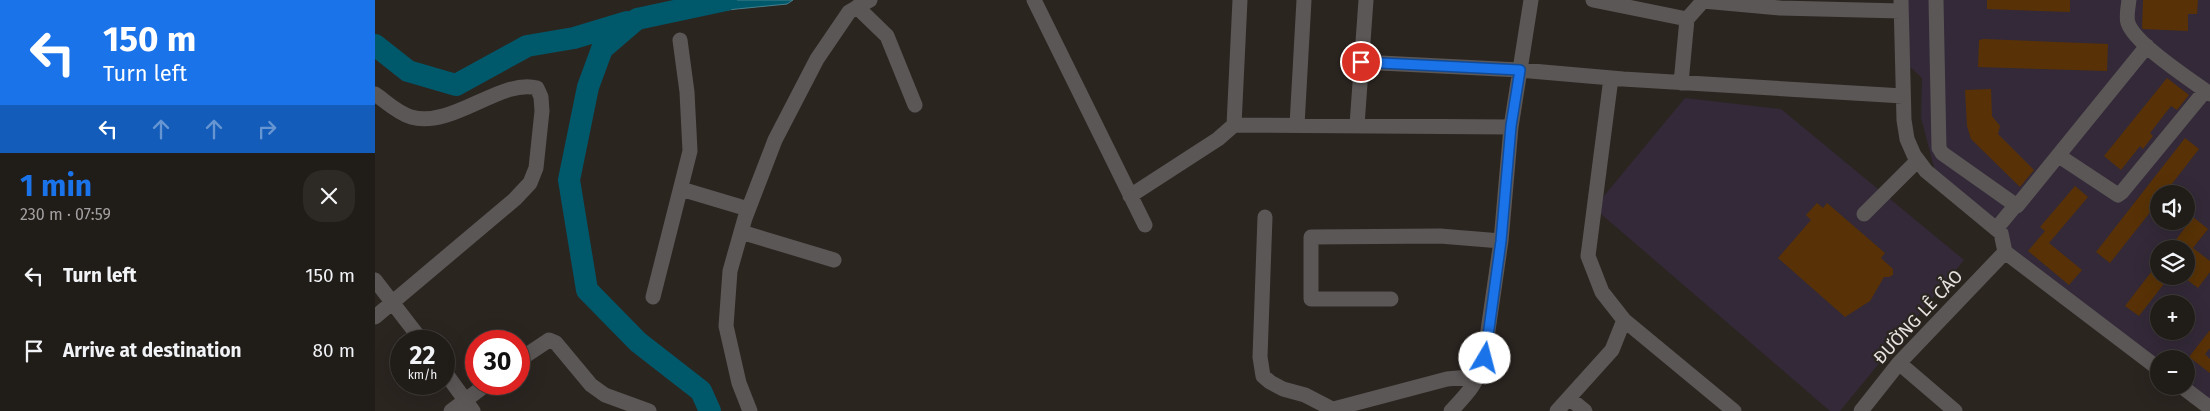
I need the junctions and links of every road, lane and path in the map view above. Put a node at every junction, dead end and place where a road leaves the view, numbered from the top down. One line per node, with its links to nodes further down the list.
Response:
1 (871, 0): 11 (street)
2 (1034, 0): 30 (street)
3 (1240, 0): 23 (street)
4 (1304, 0): 24 (street)
5 (1366, 0): 15 (street)
6 (1531, 0): 16 (street)
7 (1593, 0): 12 (street)
8 (1936, 0): 31 (street)
9 (2129, 0): 14 (street)
10 (1901, 6): 12 (street); 21 (street)
11 (857, 7): 22 (street); 32 (street)
12 (1687, 19): 18 (street)
13 (680, 40): 29 (street)
14 (2147, 46): 19 (street); 27 (street)
15 (1361, 62): 16 (street); 25 (street)
16 (1520, 70): 17 (street); 26 (street)
17 (1611, 78): 18 (street); 46 (street)
18 (1681, 83): 21 (street)
19 (2208, 93): 27 (street)
20 (375, 94): 44 (street)
21 (1903, 96): 28 (street)
22 (915, 105)
23 (1234, 124): 24 (street); 30 (street)
24 (1297, 125): 25 (street)
25 (1357, 125): 26 (street)
26 (1511, 126): 38 (street)
27 (2059, 156): 31 (street)
28 (1918, 160): 33 (street); 36 (street)
29 (681, 189): 32 (street); 42 (street)
30 (1130, 196): 35 (street)
31 (2015, 206): 36 (street)
32 (748, 209): 37 (street)
33 (1864, 214)
34 (1265, 217): 58 (street)
35 (1145, 225)
36 (1996, 229): 39 (street)
37 (741, 232): 40 (street); 61 (street)
38 (1501, 241): 43 (street); 51 (street)
39 (2005, 252): 49 (street); 50 (street, ĐƯỜNG LÊ CẢO)
40 (835, 260)
41 (375, 280): 44 (street)
42 (653, 297)
43 (1391, 299)
44 (393, 302): 45 (street); 47 (street)
45 (375, 317)
46 (1624, 320): 55 (street); 65 (street)
47 (414, 330)
48 (530, 353): 60 (street)
49 (2150, 362)
50 (1899, 363): 66 (street, ĐƯỜNG LÊ CẢO); 67 (street)
51 (1480, 376): 58 (street); 62 (street)
52 (455, 386): 56 (street)
53 (478, 395): 56 (street)
54 (2193, 395): 57 (street)
55 (1569, 398): 63 (street); 64 (street)
56 (469, 405): 59 (street)
57 (2210, 408)
58 (1328, 410)
59 (451, 411)
60 (649, 411)
61 (750, 411)
62 (1451, 411)
63 (1557, 411)
64 (1585, 411)
65 (1734, 411)
66 (1861, 411)
67 (1955, 411)

